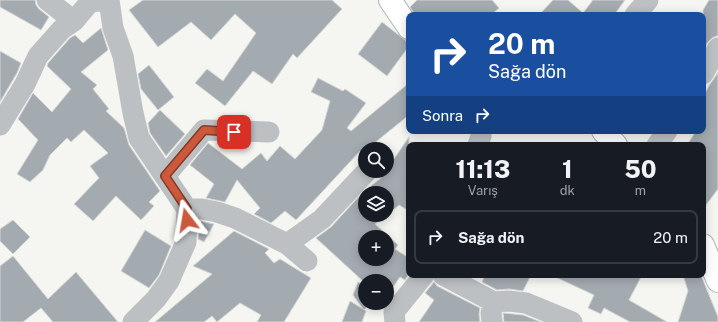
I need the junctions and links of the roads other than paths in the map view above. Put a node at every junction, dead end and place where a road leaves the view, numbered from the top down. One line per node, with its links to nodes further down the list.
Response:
1 (47, 0): 6 (street)
2 (390, 0): 7 (street)
3 (648, 0): 5 (street)
4 (99, 1): 6 (street); 14 (street)
5 (638, 12)
6 (74, 20): 10 (street)
7 (406, 24)
8 (718, 48): 9 (street)
9 (706, 69)
10 (0, 125)
11 (269, 132): 14 (street)
12 (606, 134): 13 (street)
13 (613, 142)
14 (165, 176): 16 (street)
15 (360, 178): 17 (street)
16 (187, 209): 17 (street); 24 (street)
17 (288, 244): 19 (street)
18 (706, 252): 22 (street)
19 (307, 261)
20 (422, 278): 25 (street)
21 (447, 278): 23 (street)
22 (718, 281)
23 (493, 312): 26 (street)
24 (133, 322)
25 (395, 322)
26 (572, 322)

